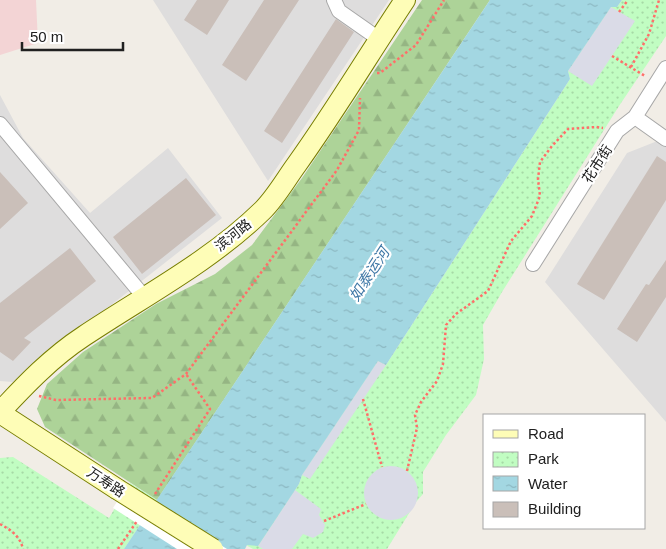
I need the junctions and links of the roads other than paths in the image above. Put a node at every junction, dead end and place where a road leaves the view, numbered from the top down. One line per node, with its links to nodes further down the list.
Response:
1 (334, 0): 3 (street)
2 (405, 0): 3 (street, 滨河路)
3 (380, 39): 9 (street, 滨河路)
4 (666, 68): 5 (street, 花市街)
5 (634, 117): 7 (street); 8 (street, 花市街)
6 (0, 124): 9 (street)
7 (666, 139)
8 (533, 264)
9 (145, 298): 10 (street, 滨河路)
10 (0, 412): 12 (street, 万寿路)
11 (0, 428): 12 (street, 万寿路)
12 (114, 494): 13 (street, 万寿路); 14 (street, 万寿路, bridge)
13 (191, 549)
14 (213, 549)

